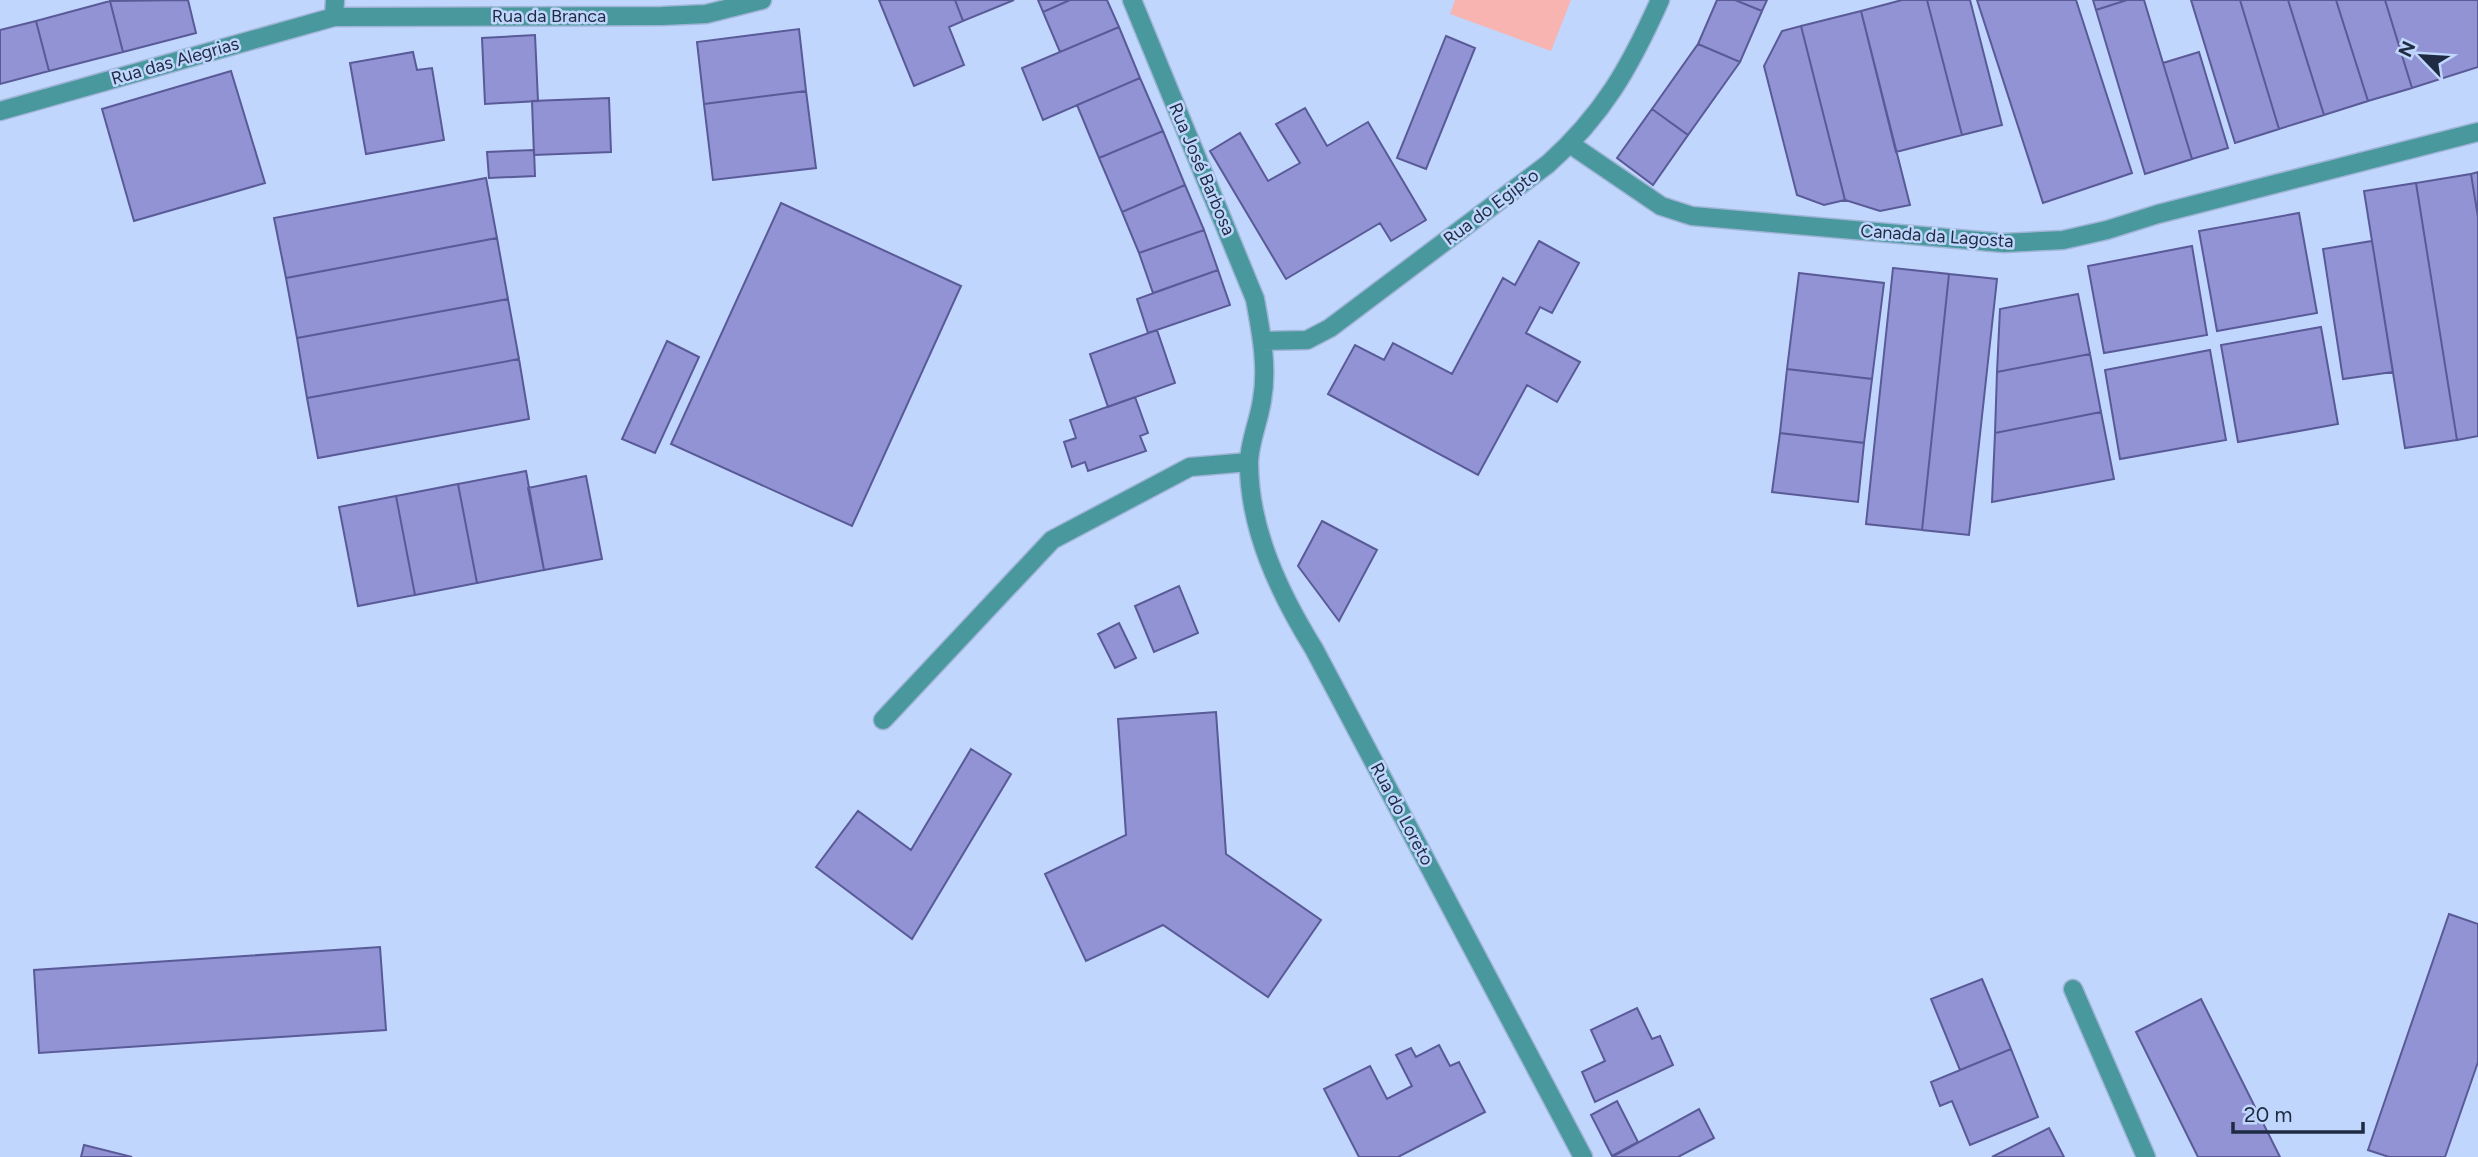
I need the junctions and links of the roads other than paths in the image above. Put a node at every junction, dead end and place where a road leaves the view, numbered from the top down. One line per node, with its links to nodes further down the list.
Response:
1 (761, 0): 4 (street, Rua da Branca)
2 (1132, 0): 8 (street, Rua José Barbosa)
3 (1660, 0): 7 (street, Rua do Egipto)
4 (334, 8): 5 (street, Rua das Alegrias)
5 (0, 111)
6 (2478, 132): 7 (street, Canada da Lagosta)
7 (1570, 144): 8 (street, Rua do Egipto)
8 (1263, 341): 9 (street, Rua José Barbosa)
9 (1249, 462): 10 (street); 12 (street, Rua do Loreto)
10 (883, 720)
11 (2074, 989): 13 (street)
12 (1583, 1157)
13 (2146, 1157)

